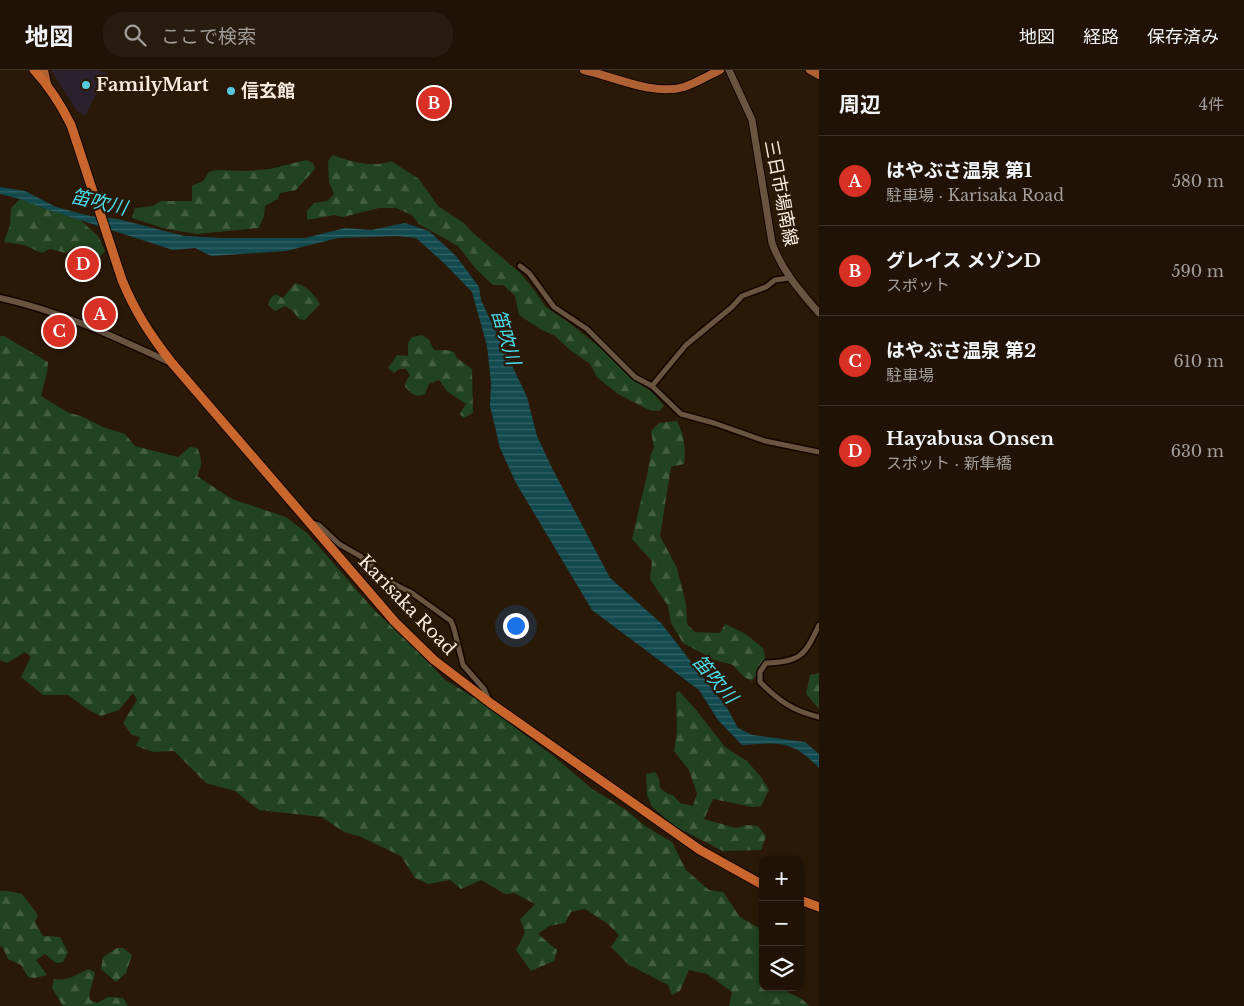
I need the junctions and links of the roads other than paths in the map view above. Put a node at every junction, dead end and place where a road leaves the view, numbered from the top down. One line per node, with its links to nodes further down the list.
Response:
1 (34, 70): 8 (highway)
2 (44, 70): 8 (main road)
3 (584, 70): 4 (main road)
4 (720, 70)
5 (729, 70): 10 (main road, 三日市場南線)
6 (810, 70): 7 (main road)
7 (819, 76)
8 (47, 84): 13 (highway, Karisaka Road)
9 (520, 266): 14 (street)
10 (790, 278): 12 (main road, 三日市場南線); 14 (street)
11 (0, 298): 13 (street)
12 (819, 313)
13 (172, 364): 16 (highway, Karisaka Road)
14 (652, 386): 15 (street)
15 (819, 452)
16 (307, 521): 18 (highway, Karisaka Road); 18 (street)
17 (819, 625): 19 (street)
18 (489, 702): 20 (highway, Karisaka Road)
19 (819, 717)
20 (759, 883)
21 (803, 901): 22 (highway)
22 (819, 907)

